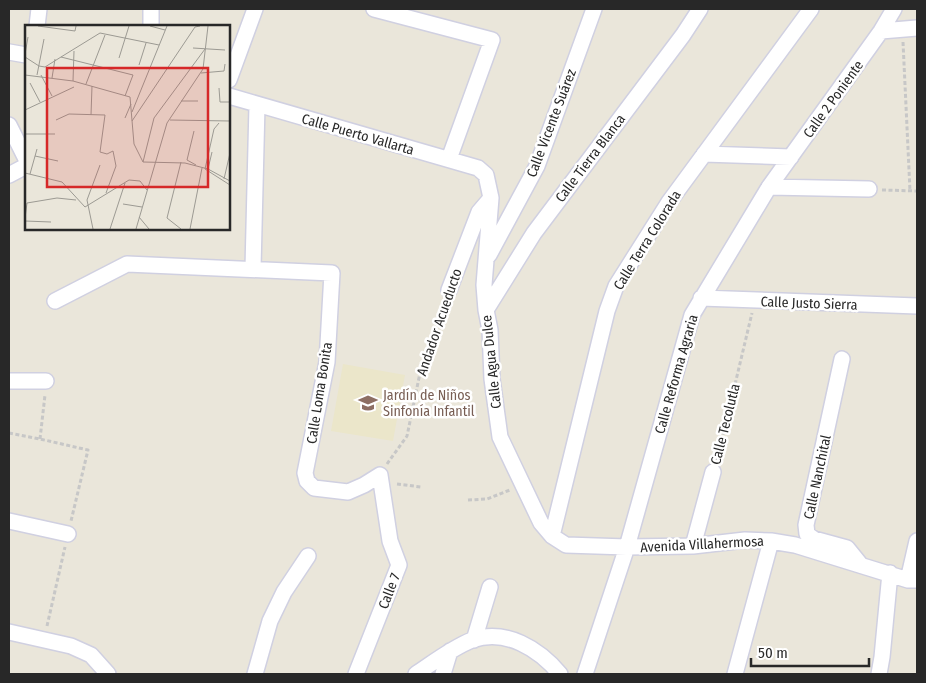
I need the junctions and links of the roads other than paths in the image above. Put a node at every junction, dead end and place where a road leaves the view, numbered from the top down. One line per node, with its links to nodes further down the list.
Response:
1 (40, 9): 9 (street)
2 (152, 9): 10 (street)
3 (255, 9): 15 (street)
4 (374, 9): 22 (street)
5 (594, 9): 29 (street, Calle Vicente Suárez)
6 (700, 9): 35 (street, Calle Tierra Blanca)
7 (811, 9): 19 (street, Calle Terra Colorada)
8 (894, 9): 12 (street, Calle 2 Poniente)
9 (37, 25)
10 (151, 25)
11 (910, 29): 12 (street)
12 (882, 31): 21 (street, Calle 2 Poniente)
13 (9, 52): 14 (street)
14 (25, 55)
15 (230, 77)
16 (230, 96): 17 (street, Calle Puerto Vallarta)
17 (257, 105): 22 (street, Calle Puerto Vallarta); 30 (street)
18 (9, 125): 20 (street)
19 (704, 154): 21 (street); 43 (street, Calle Terra Colorada)
20 (25, 157)
21 (791, 158): 26 (street, Calle 2 Poniente)
22 (449, 159): 25 (street, Calle Puerto Vallarta)
23 (25, 166): 24 (street)
24 (9, 174)
25 (486, 175): 28 (street, Calle Agua Dulce)
26 (769, 187): 27 (street); 32 (street, Calle Reforma Agraria)
27 (869, 189)
28 (491, 198): 29 (street, Calle Agua Dulce); 31 (street, Andador Acueducto)
29 (486, 261): 35 (street, Calle Agua Dulce)
30 (253, 268): 33 (street, Calle Loma Bonita); 40 (street, Calle Loma Bonita)
31 (449, 290)
32 (701, 298): 34 (street, Calle Justo Sierra); 47 (street, Calle Reforma Agraria)
33 (54, 301)
34 (917, 306)
35 (486, 310): 43 (street, Calle Agua Dulce)
36 (842, 360): 49 (street, Calle Nanchital)
37 (9, 380): 38 (street)
38 (46, 381)
39 (713, 472): 46 (street, Calle Tecolutla)
40 (380, 475): 58 (street, Calle 7)
41 (9, 521): 42 (street)
42 (68, 534)
43 (552, 536): 47 (street, Avenida Villahermosa)
44 (917, 540): 51 (street)
45 (771, 541): 46 (street, Avenida Villahermosa); 49 (street, Avenida Villahermosa); 63 (street)
46 (693, 546): 47 (street, Avenida Villahermosa)
47 (627, 547): 62 (street, Calle Reforma Agraria)
48 (308, 556): 57 (street)
49 (860, 564): 50 (street, Avenida Villahermosa)
50 (890, 573): 51 (street, Avenida Villahermosa); 64 (street)
51 (914, 583)
52 (490, 587): 54 (street)
53 (9, 632): 56 (street)
54 (474, 640): 55 (street); 61 (street)
55 (450, 651): 59 (street); 60 (street)
56 (108, 674)
57 (255, 674)
58 (356, 674)
59 (416, 674)
60 (443, 674)
61 (560, 674)
62 (585, 674)
63 (735, 674)
64 (878, 674)

